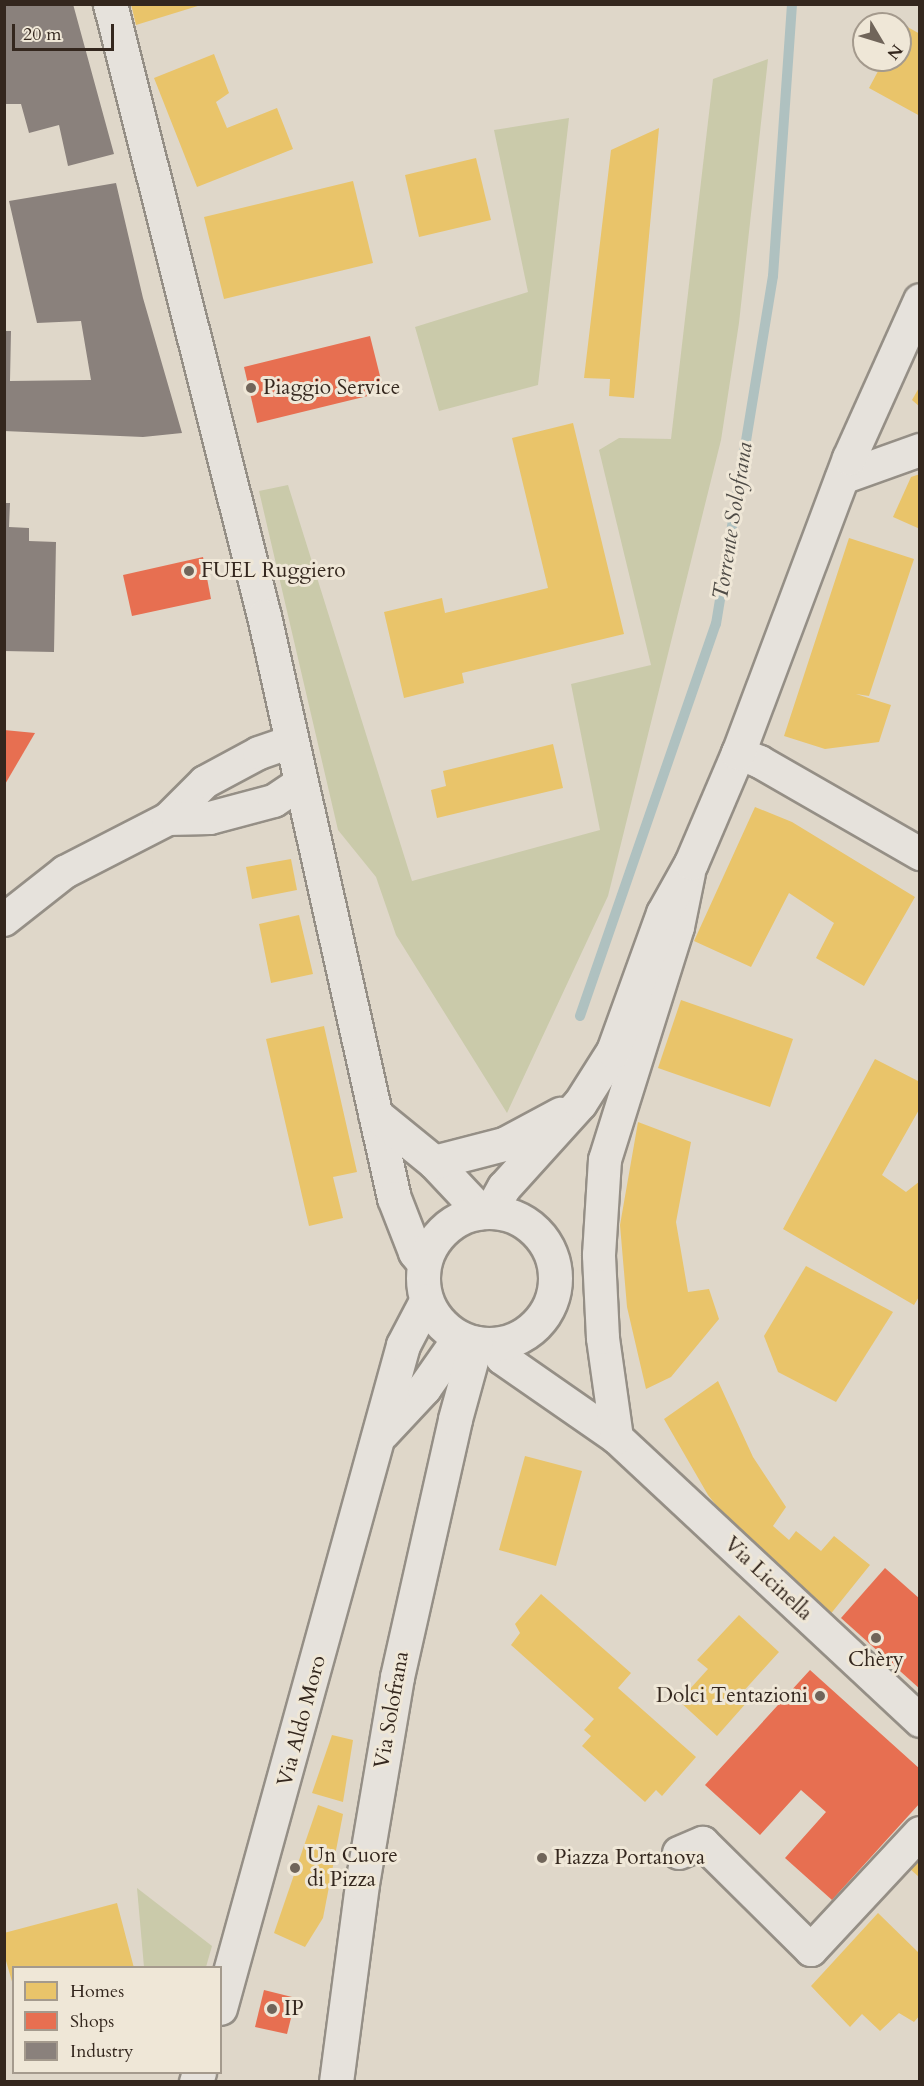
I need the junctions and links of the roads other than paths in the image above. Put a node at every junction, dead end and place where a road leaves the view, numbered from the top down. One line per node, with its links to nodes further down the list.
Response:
1 (110, 4): 5 (main road)
2 (920, 300): 4 (main road)
3 (920, 450): 4 (street)
4 (842, 478): 6 (main road)
5 (291, 742): 7 (main road); 8 (street)
6 (738, 753): 9 (street); 10 (main road)
7 (299, 783): 8 (street); 13 (main road)
8 (168, 819): 11 (street)
9 (920, 854)
10 (691, 863): 12 (main road); 20 (street)
11 (4, 920)
12 (580, 1103): 14 (main road); 15 (main road)
13 (375, 1114): 14 (main road); 16 (main road)
14 (434, 1162): 15 (main road)
15 (486, 1211): 16 (main road); 18 (main road)
16 (424, 1263): 17 (main road)
17 (426, 1301): 18 (main road); 19 (main road, Via Aldo Moro)
18 (477, 1342): 19 (main road); 20 (street, Via Licinella); 25 (main road, Via Solofrana)
19 (381, 1434): 24 (main road, Via Aldo Moro)
20 (617, 1438): 21 (street, Via Licinella)
21 (920, 1721)
22 (920, 1833): 23 (street)
23 (679, 1853)
24 (222, 2001)
25 (336, 2082)

